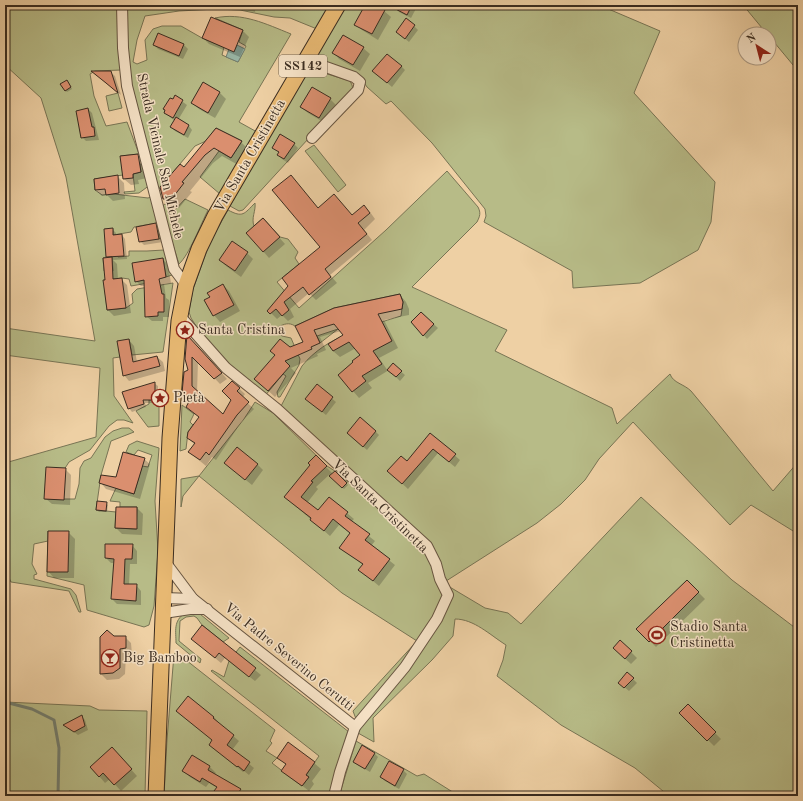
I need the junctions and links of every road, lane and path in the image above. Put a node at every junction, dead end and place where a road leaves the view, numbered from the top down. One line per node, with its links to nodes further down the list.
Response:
1 (122, 5): 5 (street, Strada Vicinale San Michele)
2 (338, 5): 3 (main road, Via Santa Cristinetta / SS142)
3 (306, 60): 4 (street); 5 (main road, Via Santa Cristinetta / SS142)
4 (312, 138)
5 (186, 284): 6 (main road, Via Santa Cristinetta)
6 (180, 316): 7 (main road, Via Santa Cristinetta); 11 (street, Via Santa Cristinetta)
7 (166, 562): 8 (street, Via Padre Severino Cerutti); 9 (main road, Via Santa Cristinetta)
8 (193, 599): 9 (street); 10 (street, Via Padre Severino Cerutti)
9 (164, 605): 10 (street, Via Padre Severino Cerutti); 12 (main road, Via Santa Cristinetta)
10 (207, 609): 11 (street, Via Padre Severino Cerutti)
11 (355, 727): 13 (street)
12 (156, 796)
13 (334, 796)

